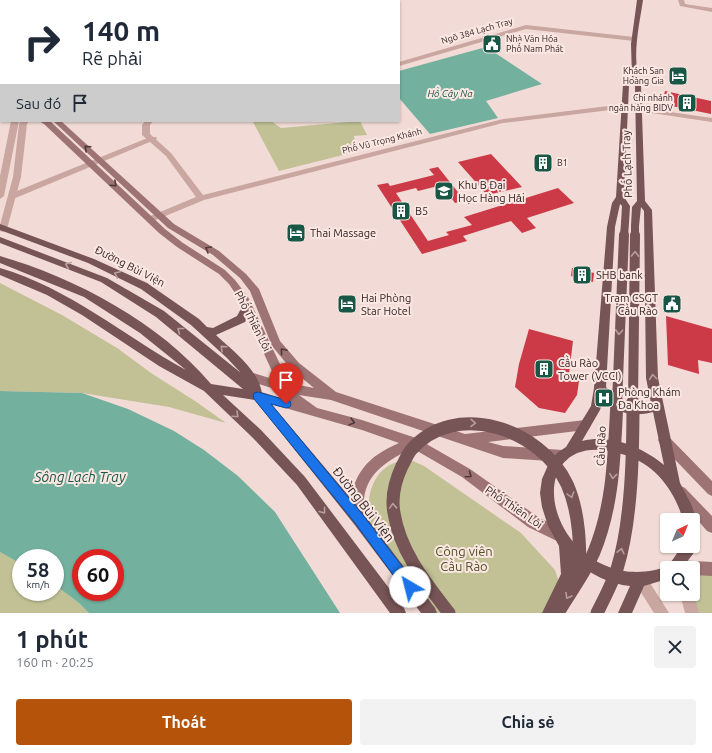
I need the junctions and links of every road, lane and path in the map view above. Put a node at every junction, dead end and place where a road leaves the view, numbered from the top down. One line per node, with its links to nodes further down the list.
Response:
1 (640, 0): 4 (main road, Phố Lạch Tray)
2 (681, 0): 3 (street)
3 (712, 10)
4 (634, 39): 5 (street, Ngõ 384 Lạch Tray); 6 (main road, Phố Lạch Tray)
5 (400, 64)
6 (634, 79): 7 (main road, Phố Lạch Tray); 8 (main road, Phố Lạch Tray)
7 (624, 106): 18 (main road, Phố Lạch Tray); 19 (street, Phố Vũ Trọng Khánh)
8 (638, 109): 9 (street); 20 (main road, Phố Lạch Tray)
9 (712, 120)
10 (15, 122): 17 (street)
11 (24, 122): 16 (street)
12 (50, 122): 15 (main road, Phố Thiên Lôi)
13 (148, 122): 14 (street)
14 (153, 139): 15 (street); 19 (street)
15 (95, 162): 16 (street); 21 (main road, Phố Thiên Lôi)
16 (15, 194): 23 (street)
17 (0, 196)
18 (620, 197): 22 (main road, Cầu Rào); 33 (main road, Phố Lạch Tray)
19 (201, 198): 21 (street, Phố Vũ Trọng Khánh)
20 (640, 202): 22 (main road, Cầu Rào); 36 (main road, Phố Lạch Tray, one-way to 20)
21 (155, 217): 27 (main road, Phố Thiên Lôi); 35 (main road, Phố Thiên Lôi, one-way to 21)
22 (630, 224): 52 (main road, Cầu Rào, one-way to 52, bridge); 60 (main road, Cầu Rào, one-way to 22, bridge)
23 (2, 228): 28 (main road, Đường Bùi Viện, one-way to 23)
24 (0, 240): 29 (main road, Đường Bùi Viện, one-way to 24)
25 (0, 259): 32 (main road)
26 (0, 271): 32 (main road)
27 (247, 308): 28 (main road); 31 (main road, Phố Thiên Lôi)
28 (204, 331): 30 (main road, Đường Bùi Viện, one-way to 28)
29 (232, 372): 30 (main road); 34 (main road, Đường Bùi Viện)
30 (250, 376): 31 (main road); 34 (main road, Đường Bùi Viện)
31 (285, 387): 35 (main road); 37 (main road, Phố Thiên Lôi)
32 (208, 388): 34 (main road); 55 (main road, one-way to 55)
33 (600, 388): 36 (main road); 38 (main road, Phố Lạch Tray)
34 (258, 396): 37 (main road); 46 (main road, Đường Bùi Viện)
35 (332, 396): 39 (main road, Phố Thiên Lôi)
36 (658, 406): 40 (main road, Phố Lạch Tray)
37 (314, 412): 41 (main road, Phố Thiên Lôi, one-way to 41)
38 (585, 424): 39 (main road); 42 (main road, Phố Lạch Tray)
39 (461, 439): 42 (main road, Phố Thiên Lôi)
40 (664, 440): 43 (main road, Phố Lạch Tray); 44 (main road)
41 (412, 442): 46 (main road); 48 (main road, Phố Thiên Lôi, one-way to 48)
42 (567, 453): 43 (main road); 48 (main road, Phố Lạch Tray)
43 (674, 484): 45 (main road); 47 (main road)
44 (712, 490)
45 (688, 513)
46 (359, 519): 56 (main road, Đường Bùi Viện)
47 (712, 526)
48 (562, 539): 53 (main road); 58 (main road)
49 (700, 569): 50 (main road)
50 (712, 569)
51 (660, 576): 53 (main road)
52 (580, 577): 57 (main road, one-way to 52, bridge); 59 (main road, Cầu Rào, one-way to 59, bridge)
53 (640, 580): 61 (main road); 62 (street)
54 (689, 601): 63 (street)
55 (399, 613)
56 (430, 613)
57 (449, 613)
58 (549, 613)
59 (558, 613)
60 (597, 613)
61 (625, 613)
62 (662, 613)
63 (692, 613)

